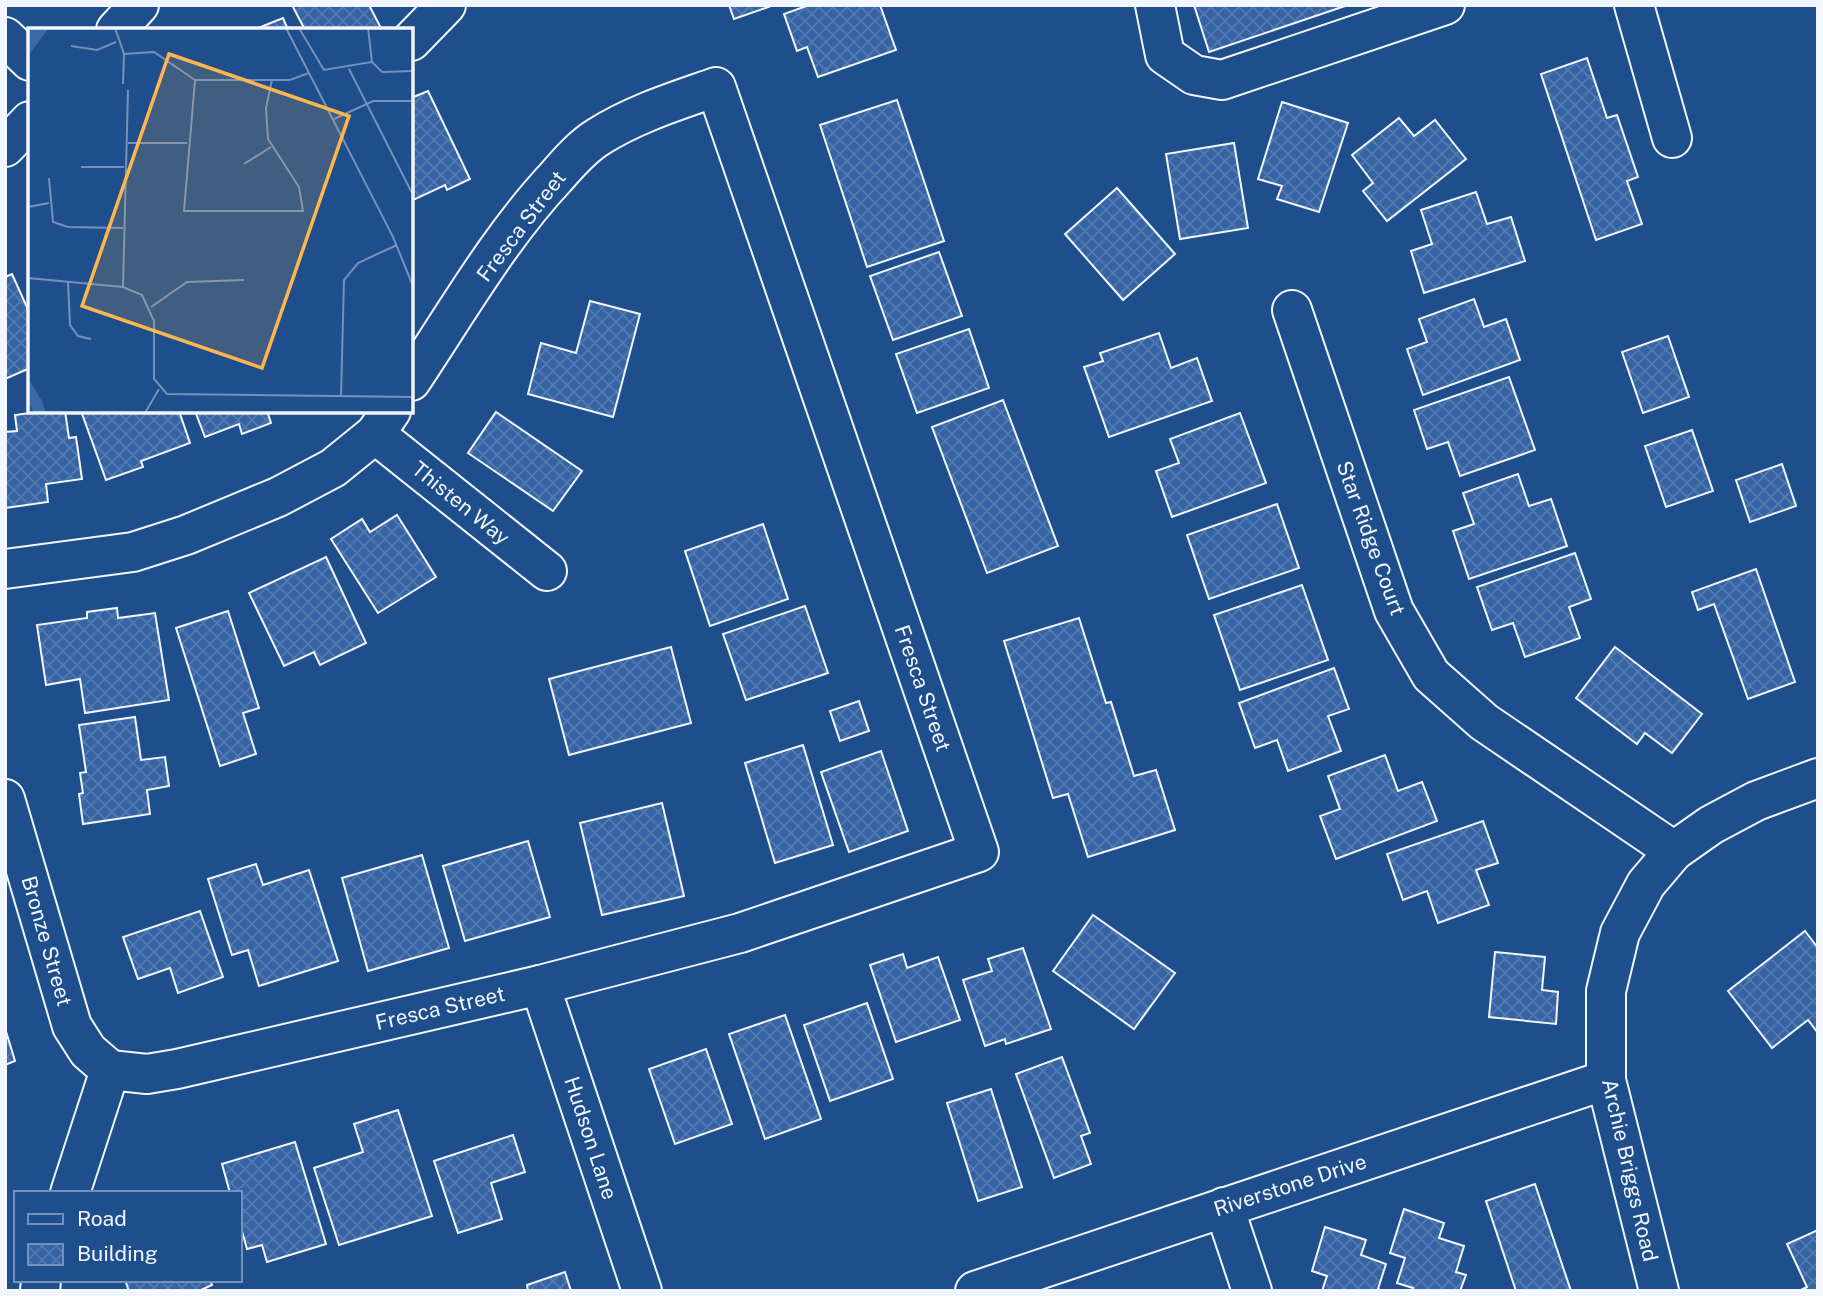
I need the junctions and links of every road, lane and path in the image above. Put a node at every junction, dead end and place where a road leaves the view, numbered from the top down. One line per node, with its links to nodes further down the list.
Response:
1 (139, 5): 6 (street)
2 (446, 5): 8 (street)
3 (1155, 5): 4 (street)
4 (1445, 5)
5 (1634, 5): 11 (street)
6 (118, 28)
7 (5, 37): 9 (street)
8 (413, 39)
9 (28, 59)
10 (28, 123): 12 (street)
11 (1672, 138)
12 (5, 146)
13 (1292, 310): 20 (street, Star Ridge Court)
14 (413, 378): 21 (street, Fresca Street)
15 (383, 423): 16 (street); 17 (street, Thisten Way)
16 (5, 569)
17 (547, 571)
18 (1818, 778): 20 (street, Archie Briggs Road)
19 (5, 799): 22 (street, Bronze Street)
20 (1674, 851): 23 (street, Archie Briggs Road)
21 (540, 985): 22 (street, Fresca Street); 26 (street, Hudson Lane)
22 (110, 1070): 24 (street)
23 (1606, 1080): 25 (street, Riverstone Drive); 29 (street, Archie Briggs Road)
24 (71, 1191)
25 (1224, 1207): 27 (street, Riverstone Drive); 28 (street)
26 (642, 1291)
27 (975, 1291)
28 (1252, 1291)
29 (1659, 1291)

